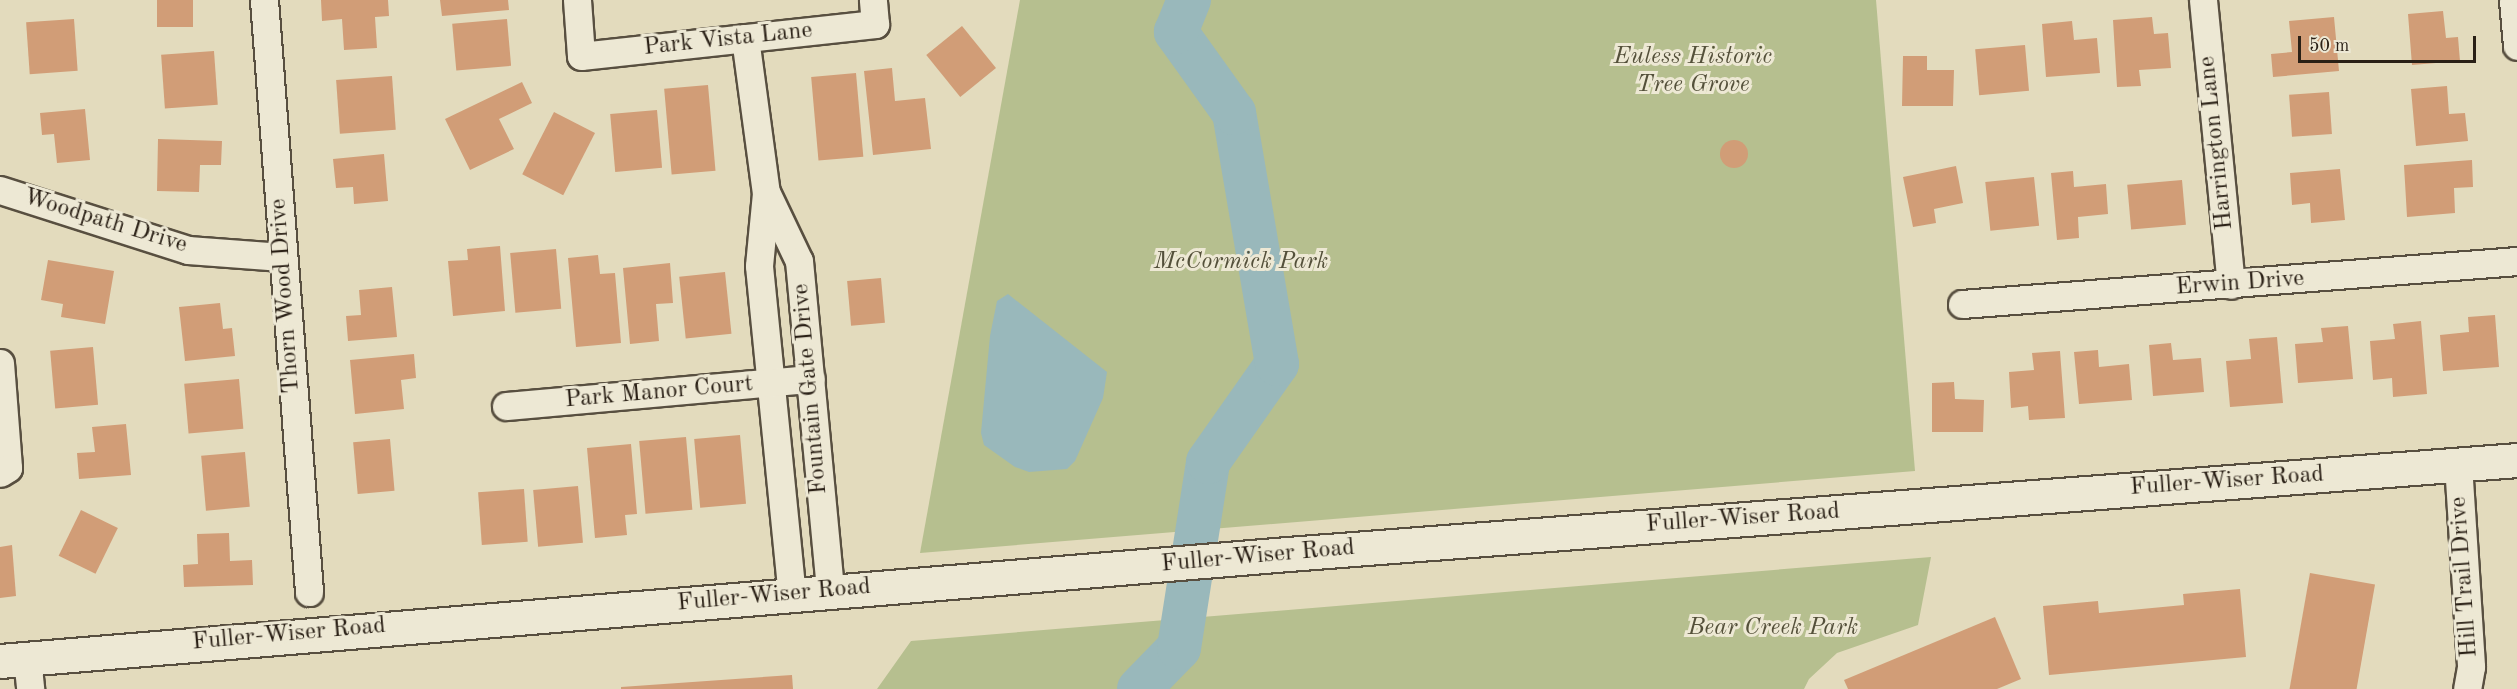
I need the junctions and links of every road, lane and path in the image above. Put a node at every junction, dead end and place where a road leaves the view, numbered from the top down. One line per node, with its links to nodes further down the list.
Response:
1 (264, 0): 10 (street, Thorn Wood Drive)
2 (577, 0): 6 (street, Park Vista Lane)
3 (2202, 0): 12 (street, Harrington Lane)
4 (2513, 0): 7 (street)
5 (874, 12): 6 (street, Park Vista Lane)
6 (745, 38): 9 (street, Fountain Gate Drive)
7 (2517, 46)
8 (0, 190): 10 (street, Woodpath Drive)
9 (766, 193): 15 (street, Fountain Gate Drive); 16 (street, Fountain Gate Drive)
10 (282, 257): 22 (street, Thorn Wood Drive)
11 (2517, 261): 12 (street, Erwin Drive)
12 (2231, 285): 13 (street, Erwin Drive)
13 (1962, 304)
14 (0, 363): 20 (street)
15 (811, 380): 16 (street, Park Manor Court); 21 (street, Fountain Gate Drive)
16 (770, 383): 17 (street, Park Manor Court); 23 (street, Fountain Gate Drive)
17 (506, 406)
18 (2517, 460): 19 (street, Fuller-Wiser Road)
19 (2458, 464): 21 (street, Fuller-Wiser Road); 25 (street, Hill Trail Drive)
20 (2, 473)
21 (830, 591): 23 (street, Fuller-Wiser Road)
22 (309, 592)
23 (792, 594): 24 (street, Fuller-Wiser Road)
24 (19, 669)
25 (2467, 689)

